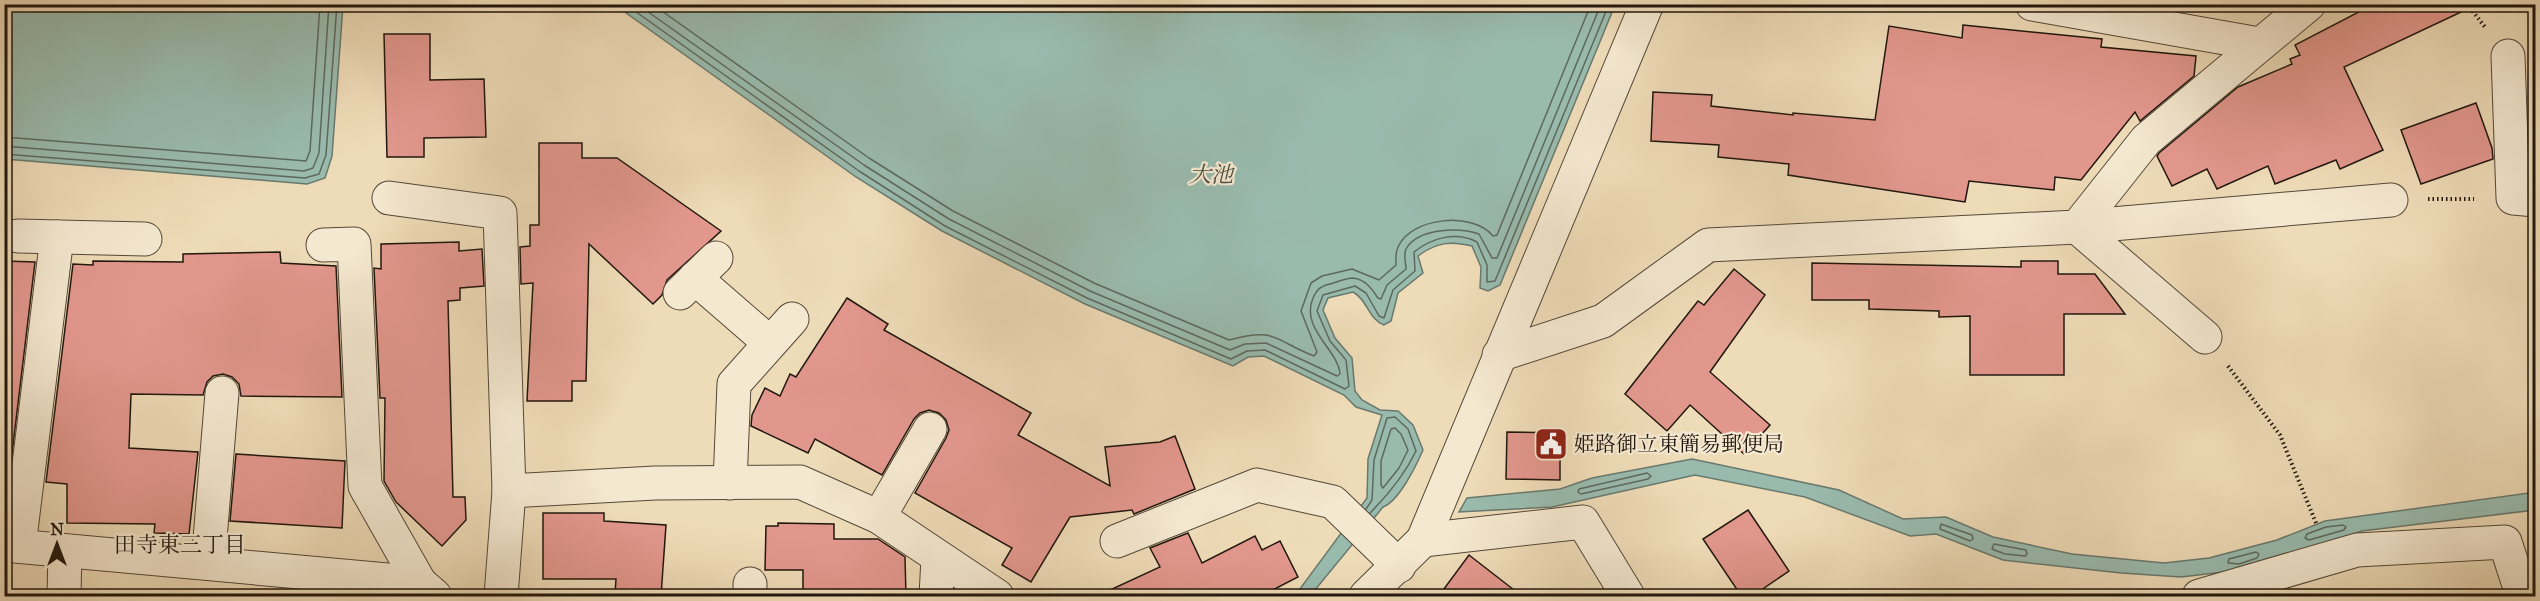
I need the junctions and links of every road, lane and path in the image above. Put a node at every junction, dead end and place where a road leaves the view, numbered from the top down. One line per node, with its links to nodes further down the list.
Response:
1 (1647, 4): 18 (street)
2 (2031, 4): 4 (street)
3 (2309, 4): 4 (street)
4 (2259, 44): 9 (street)
5 (2508, 56): 7 (street)
6 (389, 198): 22 (street)
7 (2524, 199): 8 (path)
8 (2391, 200): 9 (street)
9 (2077, 227): 16 (street); 18 (street)
10 (18, 236): 11 (street)
11 (57, 237): 12 (street); 27 (street)
12 (145, 239)
13 (323, 245): 33 (street)
14 (697, 276): 17 (street)
15 (792, 319): 17 (street)
16 (2205, 337): 23 (path)
17 (770, 343): 21 (street)
18 (1499, 355): 25 (street)
19 (222, 393): 30 (street)
20 (930, 429): 24 (street)
21 (730, 483): 22 (street); 24 (street)
22 (509, 491): 35 (street)
23 (2314, 516)
24 (879, 517): 29 (street)
25 (1423, 540): 31 (street); 39 (street)
26 (1117, 541): 31 (street)
27 (12, 546): 28 (street)
28 (65, 550): 30 (street); 34 (street)
29 (938, 558): 36 (street); 37 (street)
30 (208, 563): 33 (street)
31 (1399, 566): 38 (street)
32 (2522, 589): 40 (street)
33 (428, 590)
34 (64, 597)
35 (501, 597)
36 (936, 597)
37 (997, 597)
38 (1366, 597)
39 (1628, 597)
40 (2199, 597)

